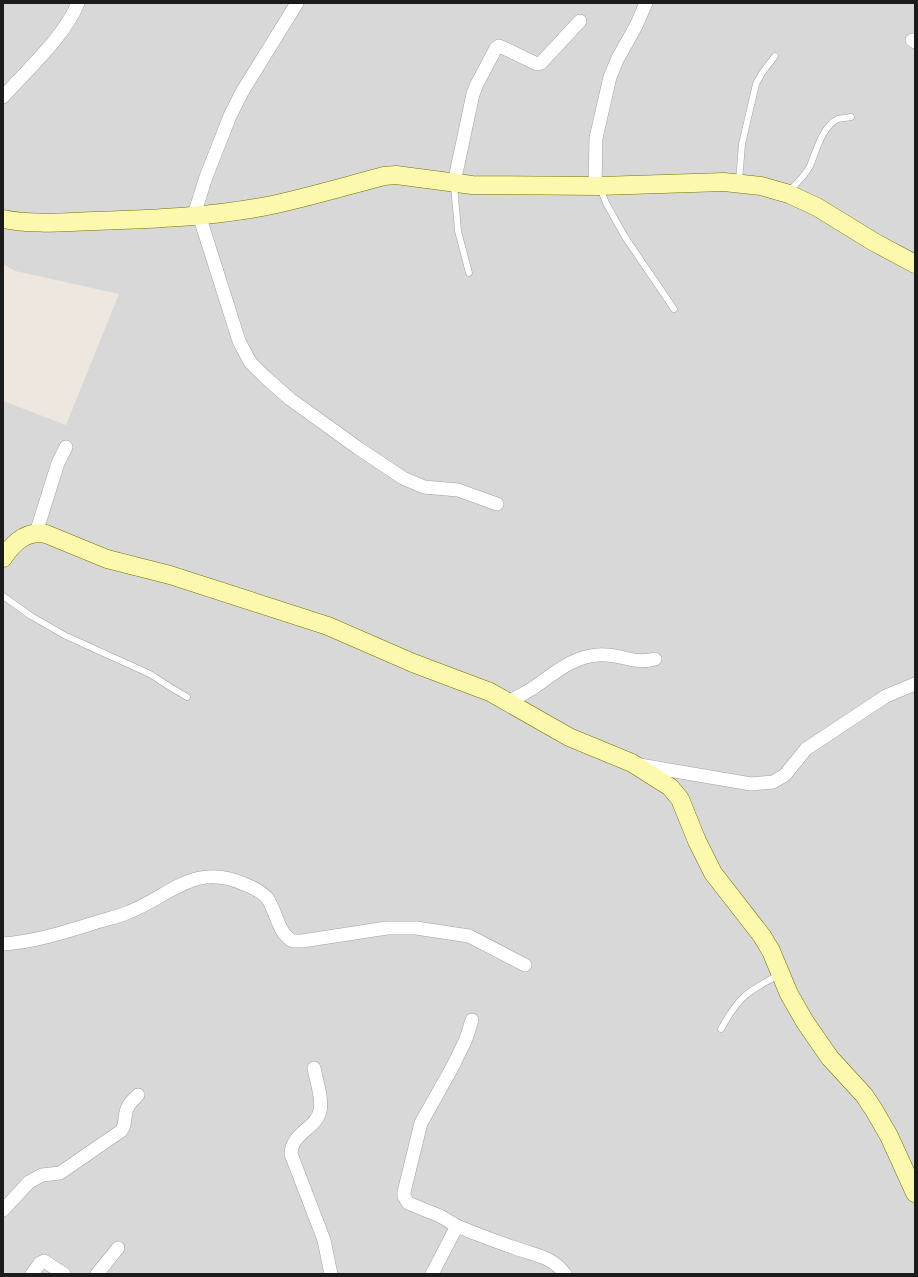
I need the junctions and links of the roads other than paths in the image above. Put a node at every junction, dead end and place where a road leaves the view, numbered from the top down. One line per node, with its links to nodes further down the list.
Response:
1 (78, 3): 6 (street)
2 (297, 3): 12 (street)
3 (646, 3): 10 (street)
4 (580, 21): 8 (street)
5 (775, 56): 9 (lane)
6 (3, 97)
7 (850, 117): 11 (lane)
8 (454, 183): 10 (street); 12 (street); 15 (lane)
9 (739, 183): 10 (street); 11 (street)
10 (598, 186): 16 (lane)
11 (787, 193): 14 (street)
12 (196, 215): 13 (street); 18 (street)
13 (3, 219)
14 (915, 264)
15 (469, 273)
16 (674, 309)
17 (66, 447): 19 (street)
18 (497, 504)
19 (36, 533): 20 (street); 25 (street)
20 (3, 558)
21 (3, 596): 24 (lane)
22 (655, 659): 25 (street)
23 (915, 684): 26 (street)
24 (187, 696)
25 (509, 702): 26 (street)
26 (632, 763): 29 (street)
27 (3, 944): 28 (street)
28 (525, 965)
29 (780, 975): 31 (lane); 34 (street)
30 (472, 1020): 36 (street)
31 (721, 1030)
32 (314, 1068): 41 (street)
33 (138, 1095): 35 (street)
34 (915, 1193)
35 (3, 1210)
36 (457, 1226): 42 (street); 43 (street)
37 (118, 1248): 40 (street)
38 (32, 1274): 39 (street)
39 (64, 1274)
40 (97, 1274)
41 (331, 1274)
42 (432, 1274)
43 (565, 1274)

